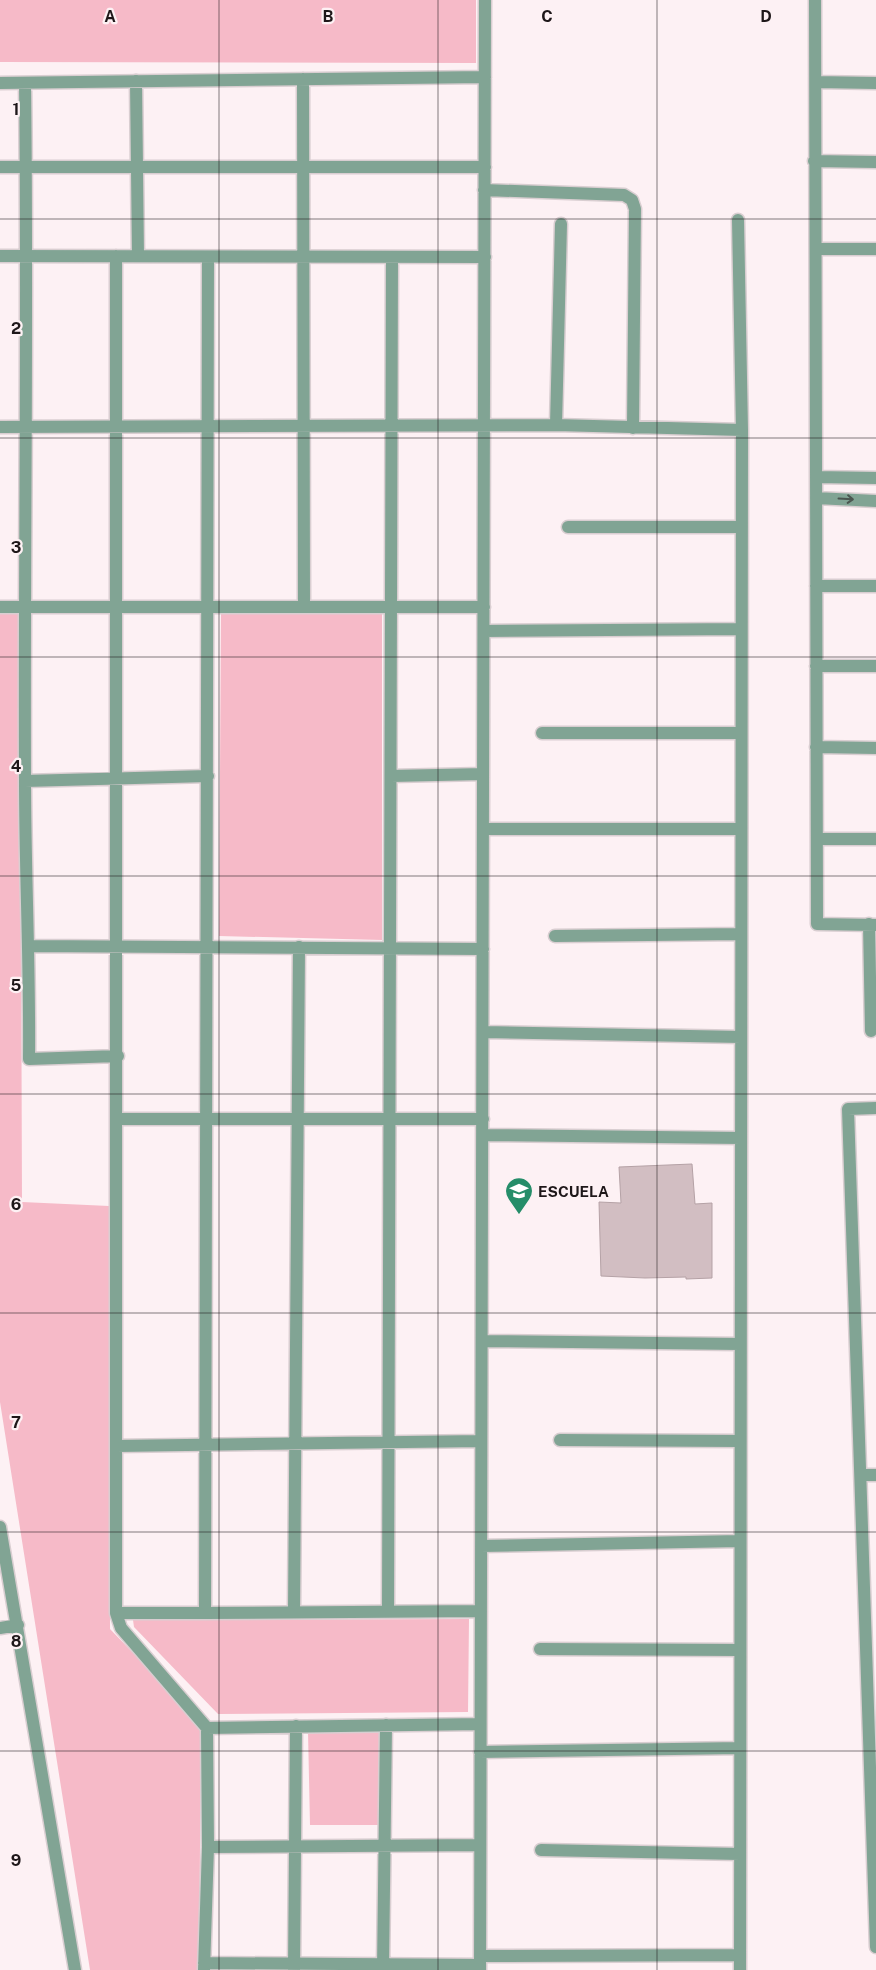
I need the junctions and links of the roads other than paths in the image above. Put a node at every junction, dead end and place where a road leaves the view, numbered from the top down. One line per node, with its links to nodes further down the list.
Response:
1 (485, 0): 3 (street)
2 (815, 0): 6 (street)
3 (485, 77): 4 (street); 16 (street)
4 (303, 79): 5 (street); 15 (street)
5 (136, 81): 8 (street); 14 (street)
6 (816, 82): 9 (street); 10 (street)
7 (0, 83): 8 (street)
8 (25, 83): 13 (street)
9 (876, 83)
10 (814, 161): 11 (street); 21 (street)
11 (876, 162)
12 (0, 167): 13 (street)
13 (26, 167): 14 (street); 23 (street)
14 (137, 167): 15 (street); 25 (street)
15 (304, 167): 16 (street); 27 (street)
16 (485, 167): 17 (street)
17 (484, 190): 29 (street); 38 (street)
18 (738, 220): 39 (street)
19 (561, 224): 30 (street)
20 (876, 249): 21 (street)
21 (816, 250): 40 (street)
22 (0, 256): 23 (street)
23 (27, 256): 24 (street); 37 (street)
24 (116, 256): 25 (street); 31 (street)
25 (138, 256): 26 (street)
26 (208, 257): 27 (street); 32 (street)
27 (304, 257): 28 (street); 33 (street)
28 (392, 257): 29 (street); 34 (street)
29 (485, 257): 35 (street)
30 (556, 425): 35 (street); 38 (street)
31 (117, 426): 32 (street); 37 (street); 50 (street)
32 (209, 426): 33 (street); 51 (street)
33 (303, 426): 34 (street); 52 (street)
34 (390, 426): 35 (street); 53 (street)
35 (484, 426): 54 (street)
36 (0, 427): 37 (street)
37 (27, 427): 49 (street)
38 (633, 428): 39 (street)
39 (742, 430): 45 (street)
40 (816, 477): 41 (street); 42 (street)
41 (876, 478)
42 (816, 498): 43 (street, one-way to 43); 46 (street)
43 (876, 501)
44 (568, 527): 45 (street)
45 (741, 527): 55 (street)
46 (816, 586): 47 (street); 57 (street)
47 (876, 586)
48 (0, 607): 49 (street)
49 (26, 607): 50 (street); 67 (street)
50 (116, 607): 51 (street); 66 (street)
51 (208, 607): 52 (street); 64 (street)
52 (304, 607): 53 (street)
53 (392, 607): 54 (street); 65 (street)
54 (484, 607): 56 (street)
55 (741, 629): 56 (street); 60 (street)
56 (484, 631): 63 (street)
57 (816, 666): 58 (street); 61 (street)
58 (876, 666)
59 (542, 733): 60 (street)
60 (741, 734): 69 (street)
61 (816, 747): 62 (street); 70 (street)
62 (876, 748)
63 (484, 774): 65 (street); 68 (street)
64 (208, 776): 66 (street); 77 (street)
65 (391, 776): 79 (street)
66 (116, 779): 67 (street); 75 (street)
67 (25, 780): 76 (street)
68 (484, 829): 69 (street); 80 (street)
69 (741, 829): 73 (street)
70 (817, 839): 71 (street); 72 (street)
71 (876, 839)
72 (872, 925): 81 (street)
73 (741, 934): 74 (street); 83 (street)
74 (555, 936)
75 (116, 945): 76 (street); 77 (street); 84 (street)
76 (30, 946): 84 (street)
77 (207, 946): 78 (street); 87 (street)
78 (299, 947): 79 (street); 88 (street)
79 (390, 949): 80 (street); 89 (street)
80 (483, 949): 82 (street)
81 (870, 1031)
82 (483, 1032): 83 (street); 90 (street)
83 (741, 1037): 92 (street)
84 (118, 1056): 86 (street)
85 (876, 1108): 102 (street)
86 (117, 1119): 87 (street); 101 (street)
87 (207, 1119): 88 (street); 100 (street)
88 (298, 1119): 89 (street); 99 (street)
89 (390, 1119): 90 (street); 98 (street)
90 (483, 1119): 91 (street)
91 (483, 1135): 92 (street); 93 (street)
92 (740, 1138): 94 (street)
93 (482, 1340): 94 (street); 96 (street)
94 (740, 1344): 97 (street)
95 (560, 1440): 97 (street)
96 (481, 1441): 98 (street); 106 (street)
97 (740, 1441): 105 (street)
98 (388, 1443): 99 (street); 109 (street)
99 (296, 1444): 100 (street); 108 (street)
100 (206, 1445): 101 (street); 111 (street)
101 (116, 1446): 110 (street)
102 (861, 1475): 103 (street); 122 (street)
103 (876, 1475)
104 (0, 1527): 112 (street)
105 (740, 1541): 106 (street); 115 (street)
106 (481, 1546): 107 (street)
107 (481, 1611): 109 (street); 116 (street)
108 (294, 1612): 109 (street); 111 (street)
109 (388, 1612)
110 (116, 1613): 111 (street); 119 (street)
111 (205, 1613)
112 (18, 1625): 113 (street); 135 (street)
113 (0, 1628)
114 (540, 1649): 115 (street)
115 (740, 1650): 120 (street)
116 (480, 1724): 117 (street); 121 (street)
117 (386, 1725): 118 (street); 124 (street)
118 (296, 1726): 119 (street); 125 (street)
119 (207, 1728): 126 (street)
120 (740, 1748): 121 (street); 128 (street)
121 (480, 1752): 123 (street)
122 (874, 1840): 129 (street)
123 (480, 1844): 124 (street); 131 (street)
124 (384, 1845): 125 (street); 134 (street)
125 (295, 1846): 126 (street); 133 (street)
126 (208, 1847): 132 (street)
127 (541, 1850): 128 (street)
128 (740, 1854): 130 (street)
129 (876, 1947)
130 (740, 1956): 131 (street); 136 (street)
131 (480, 1964): 134 (street)
132 (204, 1967): 133 (street)
133 (294, 1967): 134 (street)
134 (383, 1967)
135 (75, 1970)
136 (740, 1970)

